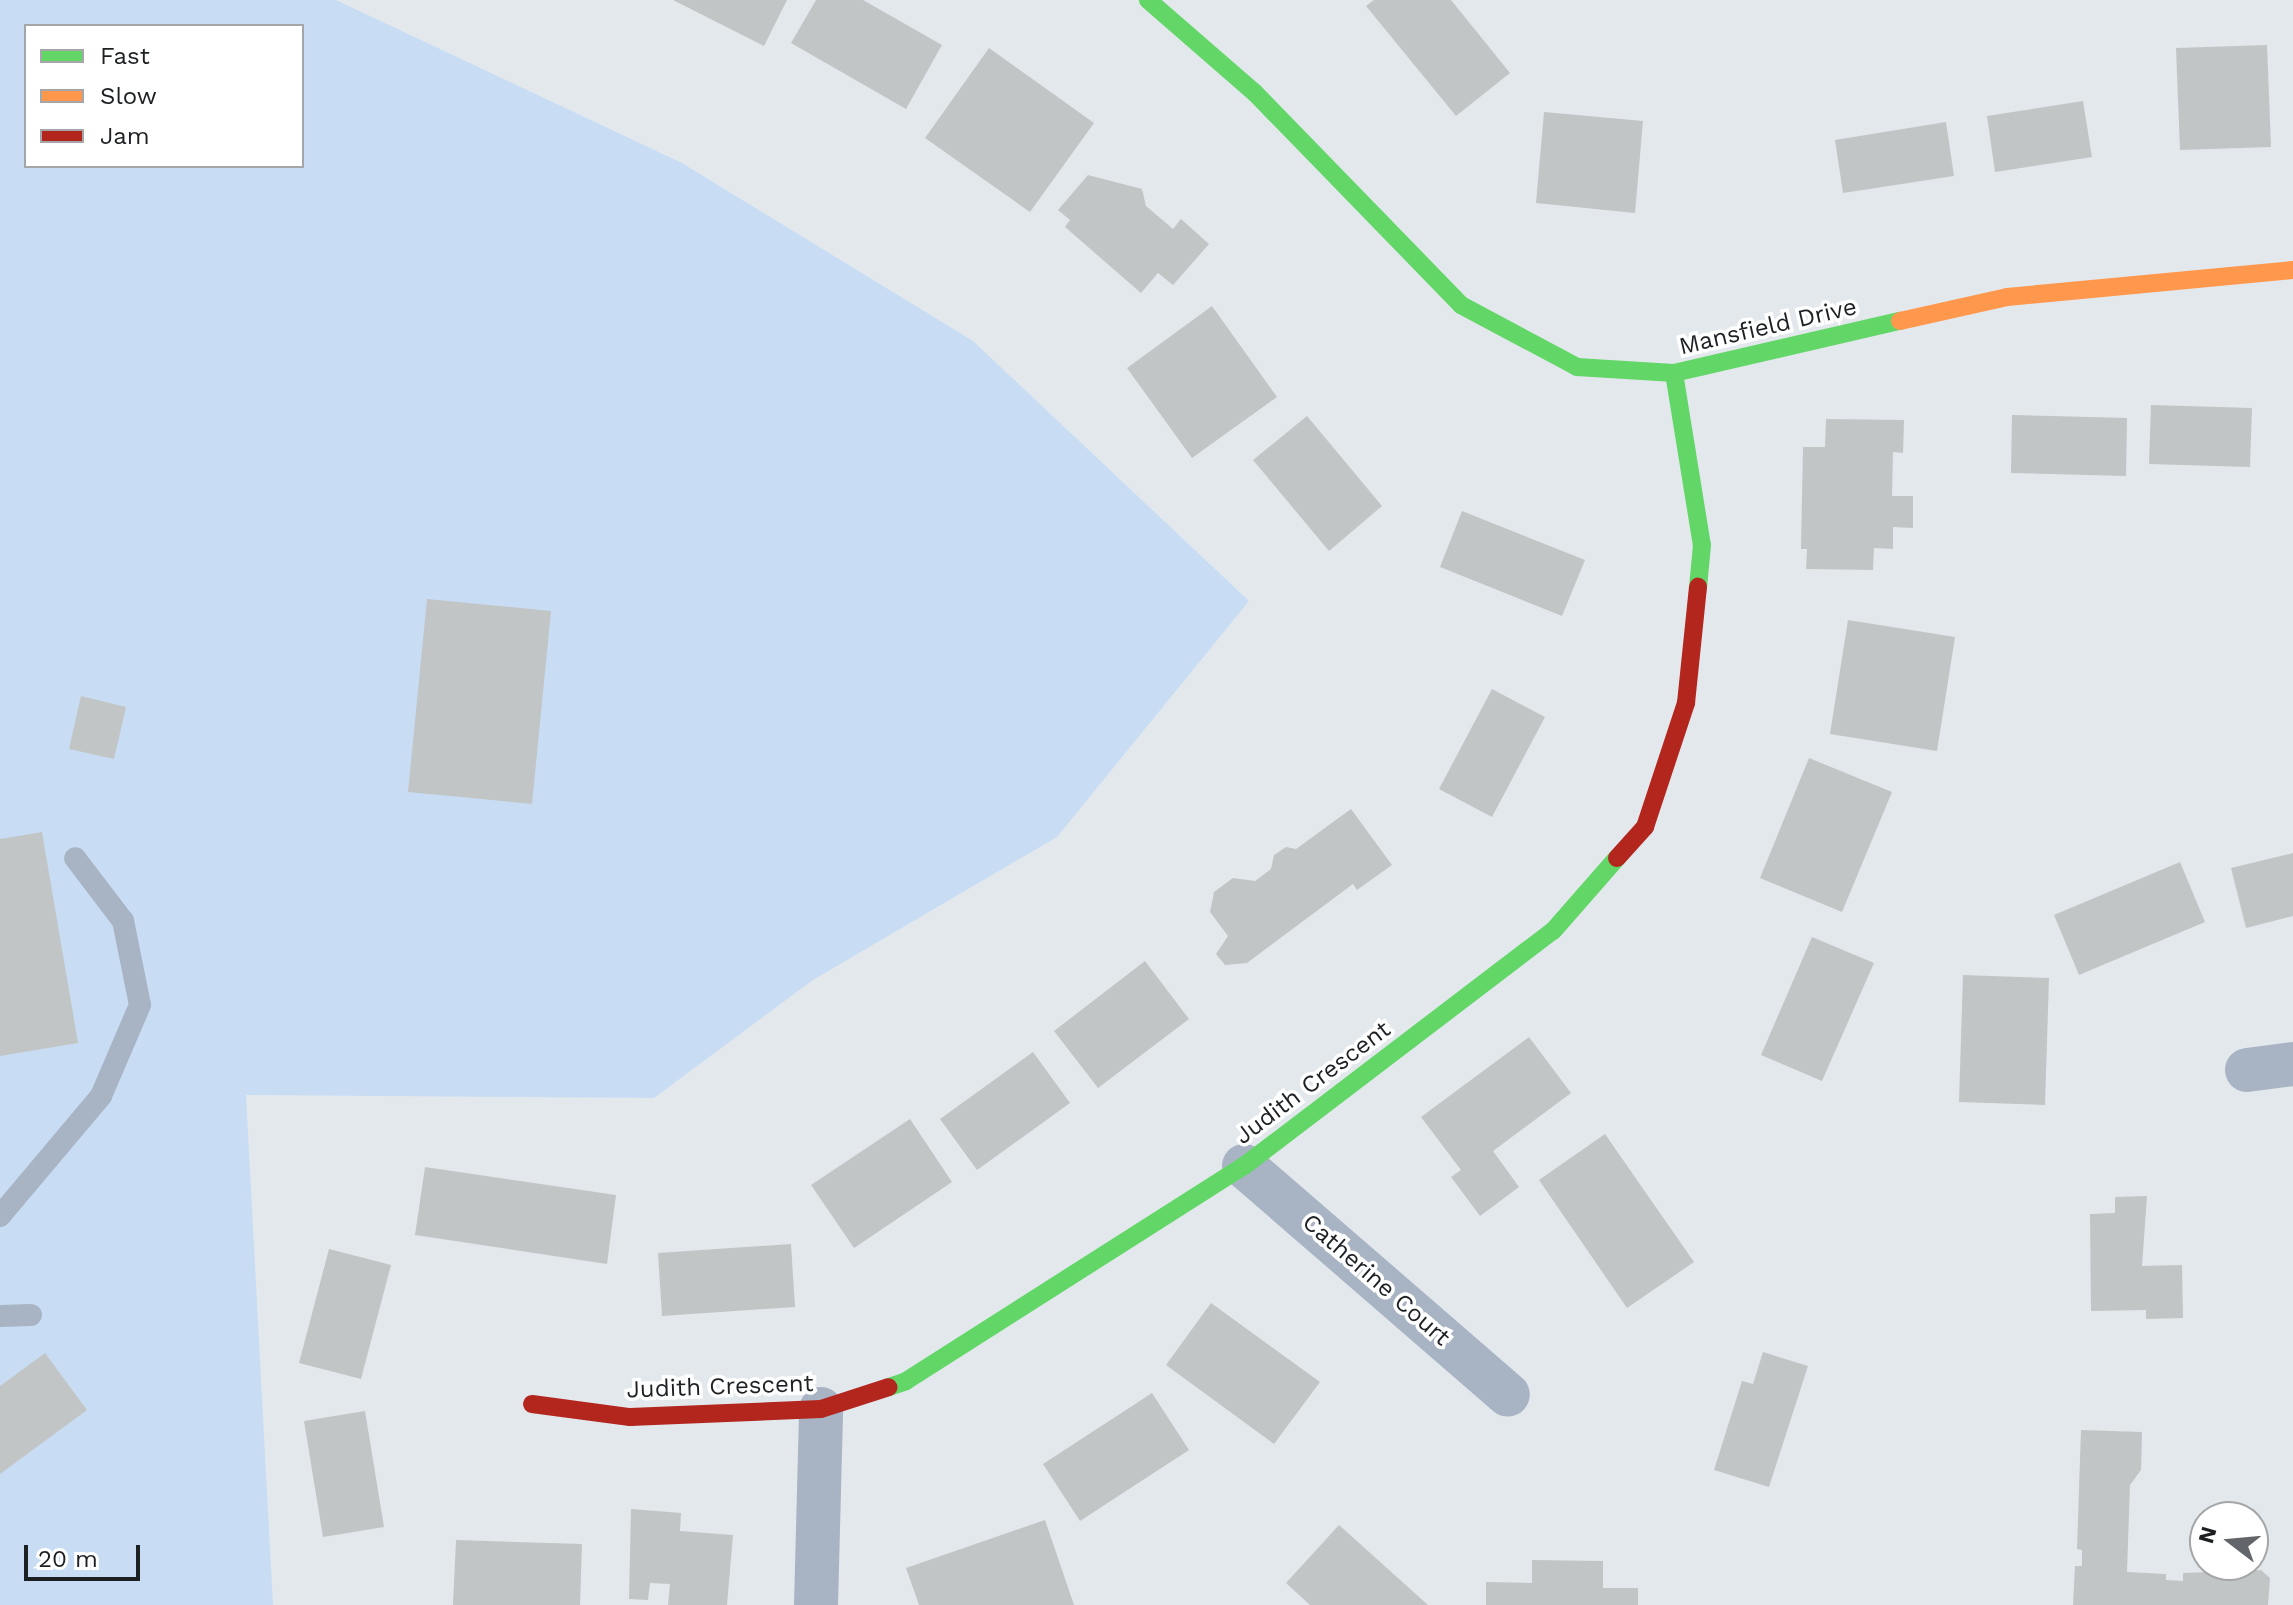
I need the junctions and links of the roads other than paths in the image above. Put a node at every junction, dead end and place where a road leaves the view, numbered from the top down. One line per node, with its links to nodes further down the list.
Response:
1 (1148, 0): 3 (street, Mansfield Drive)
2 (2293, 270): 3 (street, Mansfield Drive)
3 (1674, 373): 7 (street, Judith Crescent)
4 (75, 858): 8 (lane)
5 (2293, 1064): 6 (street)
6 (2247, 1070)
7 (1244, 1166): 11 (street, Catherine Court); 13 (street, Judith Crescent)
8 (0, 1216)
9 (31, 1315): 10 (lane)
10 (0, 1316)
11 (1508, 1395)
12 (532, 1404): 13 (street, Judith Crescent)
13 (821, 1409): 14 (street)
14 (816, 1605)

